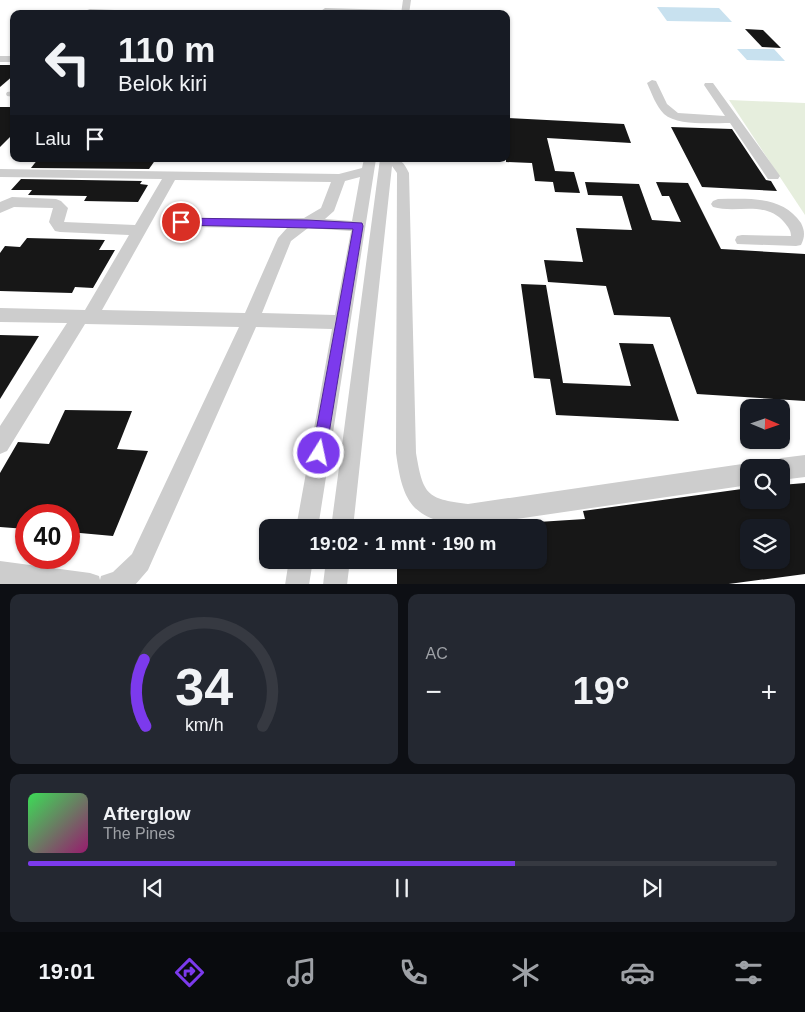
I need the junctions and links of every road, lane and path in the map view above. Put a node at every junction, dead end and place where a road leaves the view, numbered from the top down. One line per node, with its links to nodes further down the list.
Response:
1 (652, 83): 3 (street)
2 (709, 85): 3 (street)
3 (733, 120): 9 (street)
4 (386, 162): 27 (street)
5 (395, 162): 25 (street)
6 (369, 165): 10 (street); 15 (street)
7 (0, 173): 8 (street)
8 (170, 176): 10 (street); 16 (street)
9 (772, 176)
10 (339, 178): 14 (street)
11 (718, 204): 17 (street)
12 (0, 208): 16 (street)
13 (181, 222): 14 (street)
14 (307, 223): 15 (street); 20 (street)
15 (358, 226): 21 (street)
16 (140, 230): 19 (street)
17 (742, 240)
18 (0, 314): 19 (street)
19 (86, 316): 20 (street); 22 (street)
20 (251, 319): 21 (street); 32 (street)
21 (342, 322): 26 (street)
22 (0, 444)
23 (805, 466): 24 (street)
24 (790, 468)
25 (740, 475)
26 (308, 519)
27 (343, 519)
28 (300, 569): 33 (street)
29 (337, 569): 34 (street)
30 (0, 573): 31 (street)
31 (90, 584)
32 (110, 584)
33 (297, 584)
34 (336, 584)

